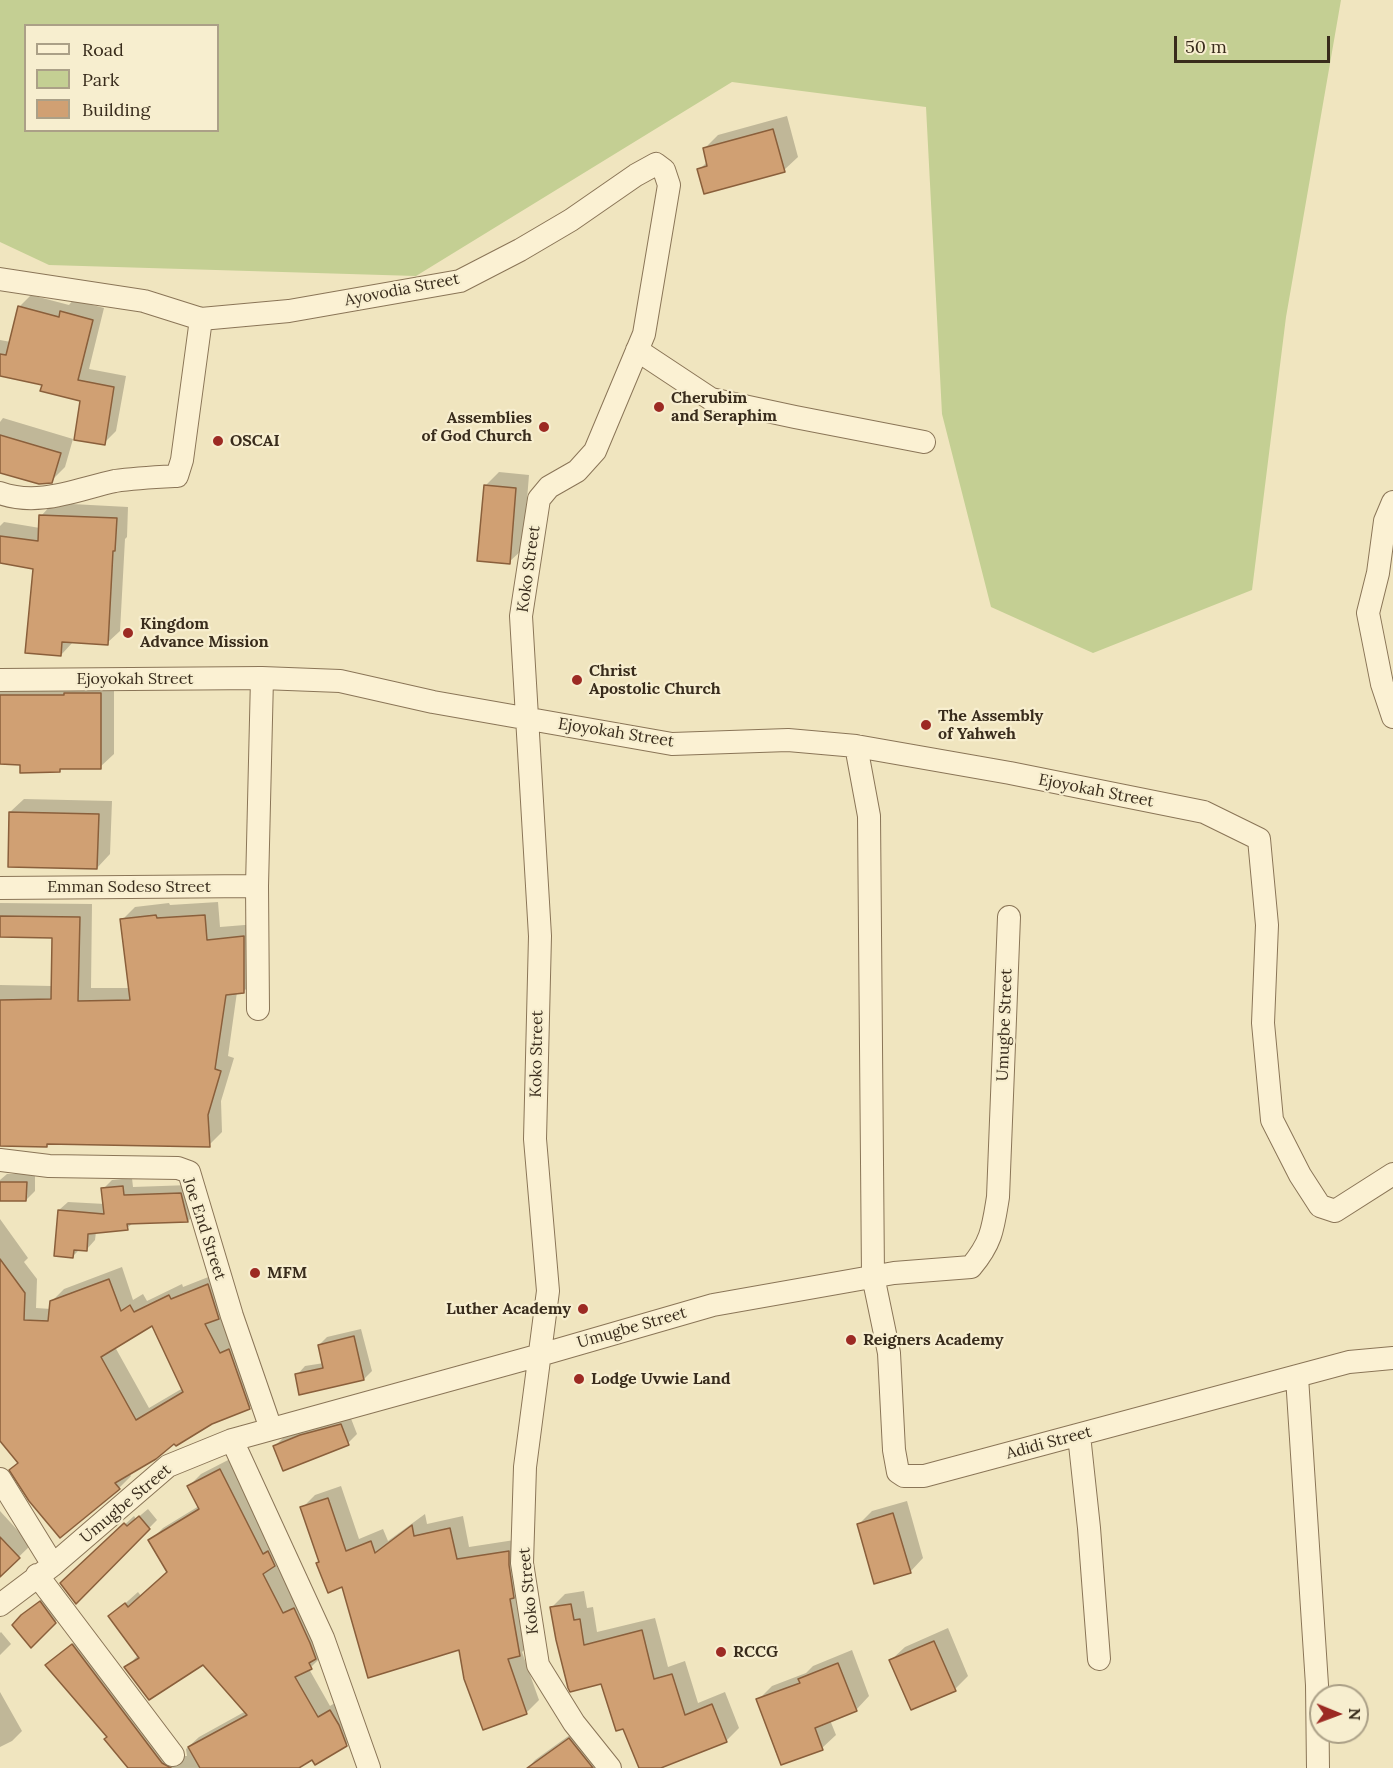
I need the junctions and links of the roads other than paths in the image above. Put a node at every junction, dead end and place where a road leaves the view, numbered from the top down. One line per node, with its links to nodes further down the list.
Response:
1 (1, 282): 2 (street, Ayovodia Street)
2 (201, 319): 3 (street, Ayovodia Street); 5 (street)
3 (637, 350): 4 (street); 10 (street, Koko Street)
4 (924, 441)
5 (0, 493)
6 (1393, 502): 9 (street)
7 (262, 678): 8 (street, Ejoyokah Street); 10 (street, Ejoyokah Street); 12 (street)
8 (0, 680)
9 (1393, 717)
10 (526, 718): 11 (street, Ejoyokah Street); 19 (street, Koko Street)
11 (856, 746): 17 (street, Ejoyokah Street); 18 (street)
12 (257, 886): 13 (street, Emman Sodeso Street); 15 (street)
13 (0, 888)
14 (1009, 917): 18 (street, Umugbe Street)
15 (258, 1009)
16 (0, 1160): 22 (street, Joe End Street)
17 (1393, 1174)
18 (873, 1276): 19 (street, Umugbe Street); 23 (street, Adidi Street)
19 (540, 1355): 22 (street, Umugbe Street); 31 (street, Koko Street)
20 (1393, 1358): 21 (street, Adidi Street)
21 (1297, 1377): 23 (street, Adidi Street); 32 (street)
22 (271, 1429): 24 (street, Umugbe Street)
23 (1079, 1435): 28 (street)
24 (232, 1440): 26 (street, Umugbe Street); 30 (street)
25 (0, 1479): 26 (street)
26 (45, 1570): 27 (street, Umugbe Street); 29 (street)
27 (0, 1605)
28 (1099, 1659)
29 (173, 1755)
30 (369, 1768)
31 (610, 1768)
32 (1318, 1768)

